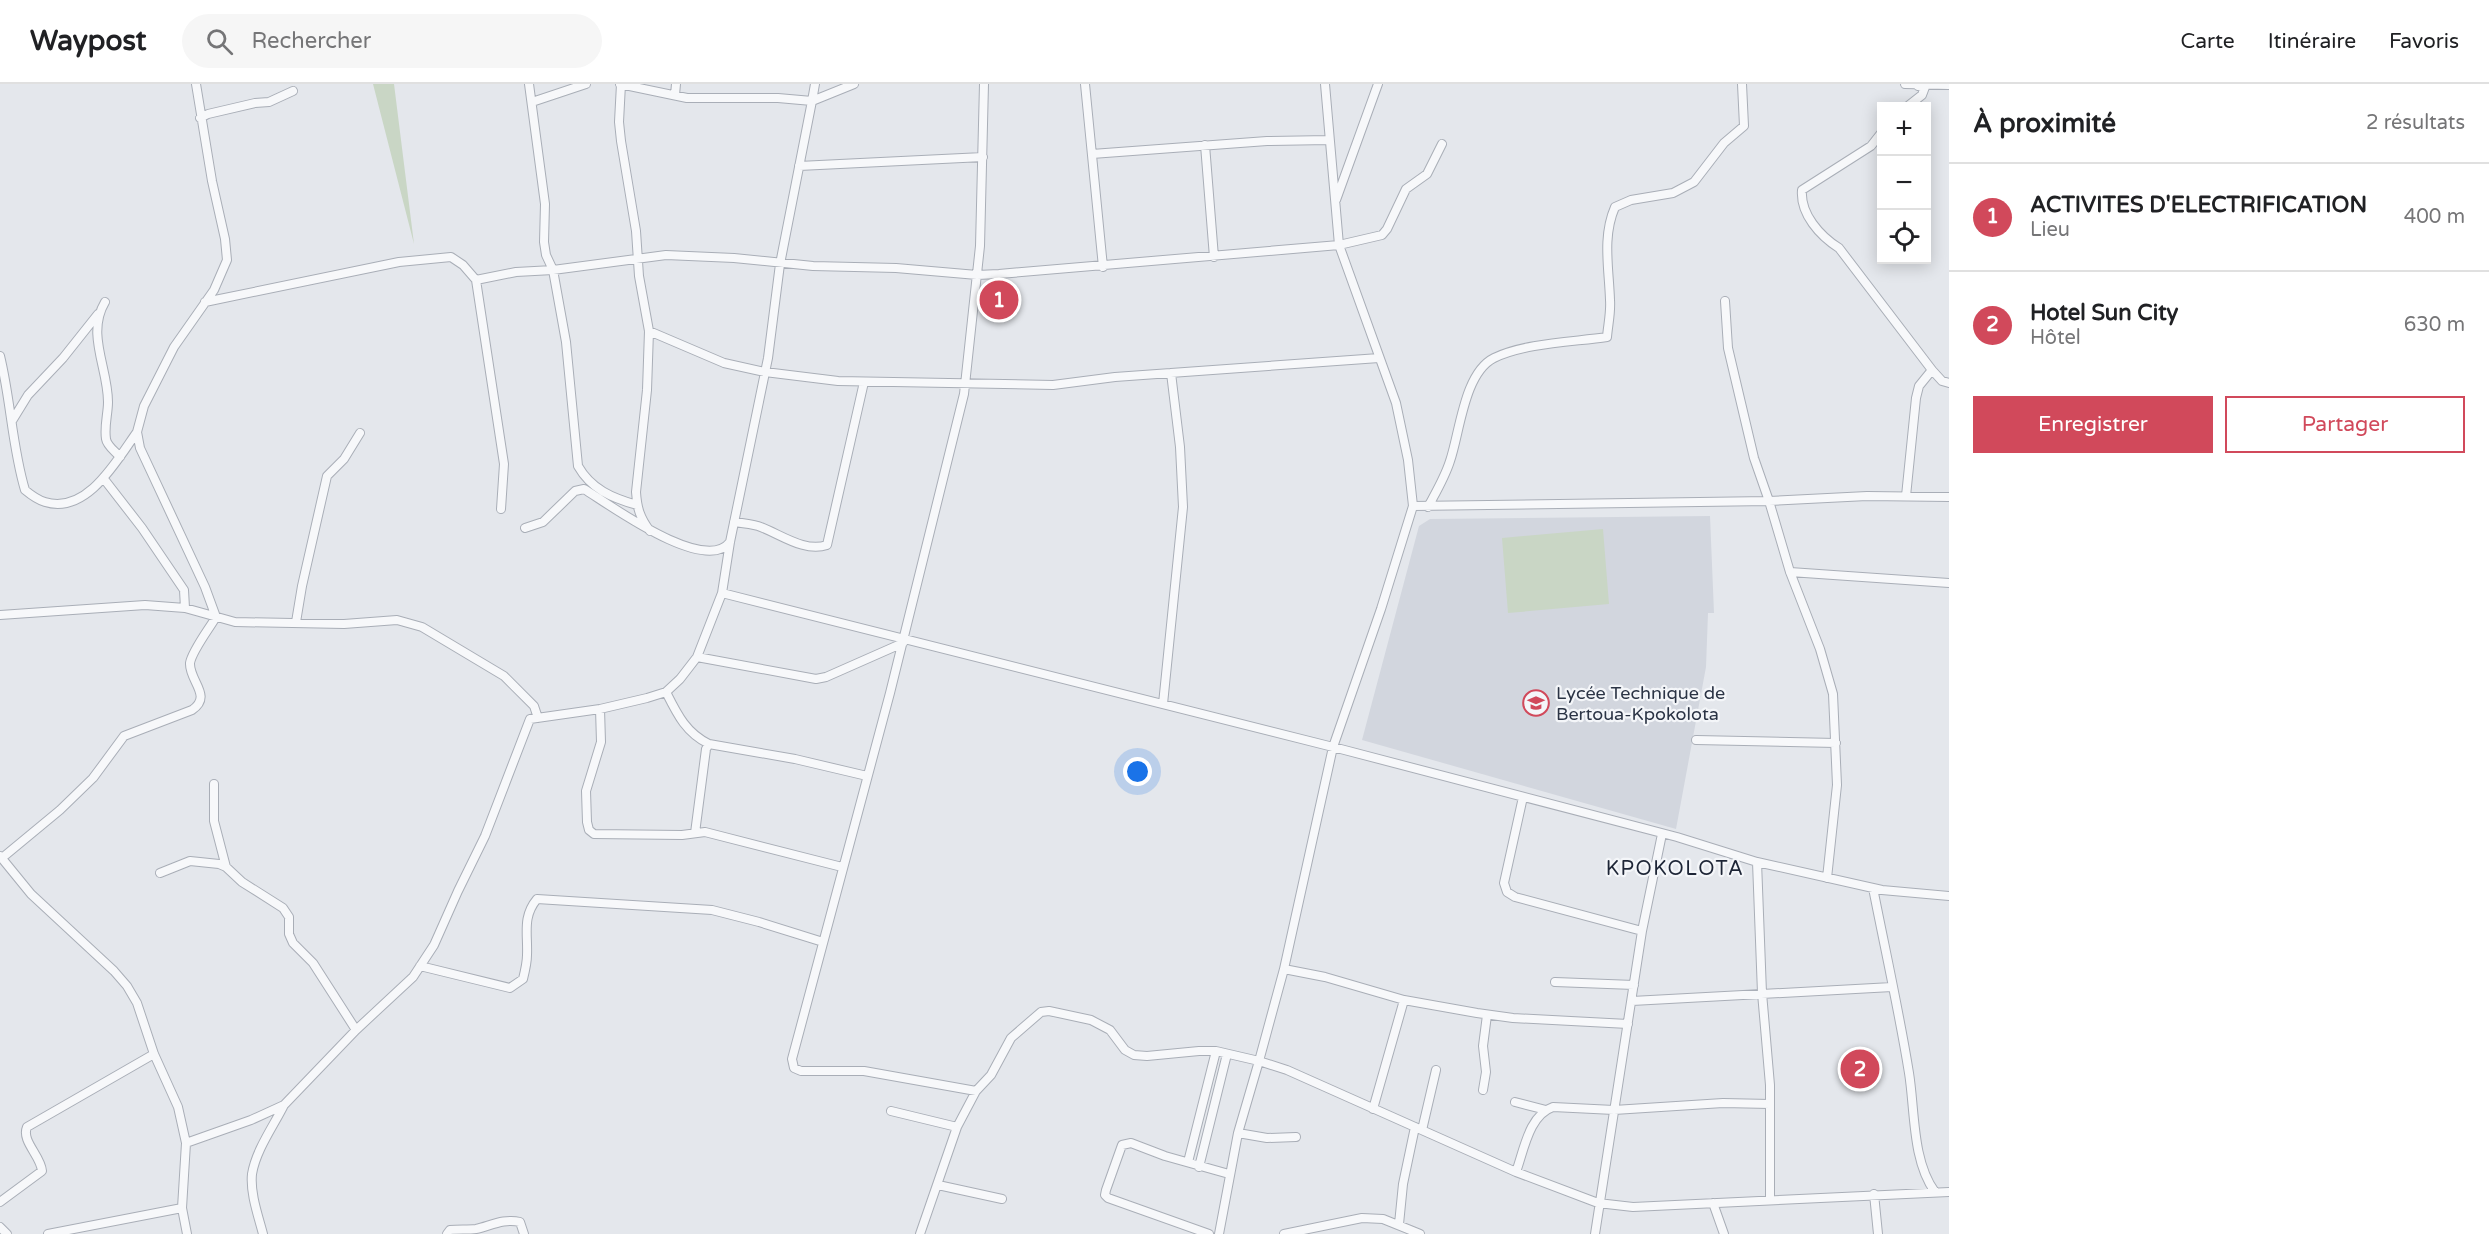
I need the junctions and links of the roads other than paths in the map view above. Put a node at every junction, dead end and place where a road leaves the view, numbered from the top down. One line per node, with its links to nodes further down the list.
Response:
1 (196, 84): 21 (street)
2 (529, 84): 19 (street)
3 (586, 84): 19 (street)
4 (620, 84): 17 (street); 32 (street)
5 (676, 84): 17 (street)
6 (815, 84): 18 (street)
7 (854, 84): 18 (street)
8 (984, 84): 27 (street)
9 (1085, 84): 26 (street)
10 (1325, 84): 23 (street)
11 (1378, 84): 29 (street)
12 (1742, 84): 61 (street)
13 (1905, 84): 14 (street)
14 (1915, 85): 15 (street); 20 (street)
15 (1949, 85)
16 (293, 90): 21 (street)
17 (675, 95): 18 (street)
18 (812, 101): 28 (street)
19 (532, 102): 35 (street)
20 (1913, 102)
21 (200, 118): 40 (street)
22 (1877, 138): 47 (street)
23 (1329, 140): 25 (street); 29 (street)
24 (1442, 144): 30 (street)
25 (1205, 145): 26 (street); 31 (street)
26 (1092, 154): 34 (street)
27 (983, 157): 28 (street); 36 (street)
28 (800, 166): 33 (street)
29 (1335, 203): 30 (street)
30 (1339, 245): 31 (street); 44 (street)
31 (1214, 257): 34 (street)
32 (638, 258): 33 (street); 35 (street); 42 (street)
33 (780, 264): 36 (street); 45 (street)
34 (1103, 267): 36 (street)
35 (553, 270): 37 (street); 59 (street)
36 (977, 275): 50 (street)
37 (476, 279): 40 (street); 62 (street)
38 (1725, 301): 58 (street)
39 (105, 302): 41 (street)
40 (205, 302): 52 (street)
41 (98, 314): 51 (street); 54 (street)
42 (649, 331): 45 (street); 59 (street)
43 (0, 356): 51 (street)
44 (1379, 358): 46 (street); 60 (street)
45 (765, 372): 48 (street); 63 (street)
46 (1171, 373): 50 (street); 77 (street)
47 (1930, 374): 49 (street); 56 (street)
48 (864, 381): 50 (street); 63 (street)
49 (1946, 382)
50 (965, 384): 74 (street)
51 (12, 421): 55 (street)
52 (137, 432): 54 (street); 72 (street)
53 (360, 433): 73 (street)
54 (120, 457): 55 (street)
55 (104, 478): 70 (street)
56 (1906, 496): 57 (street); 58 (street)
57 (1949, 497)
58 (1769, 501): 61 (street); 67 (street)
59 (637, 505): 65 (street)
60 (1413, 506): 61 (street); 83 (street)
61 (1428, 507)
62 (501, 509)
63 (734, 522): 66 (street)
64 (525, 528): 65 (street)
65 (650, 531): 66 (street)
66 (730, 542): 69 (street)
67 (1790, 572): 68 (street); 81 (street)
68 (1949, 583)
69 (722, 593): 74 (street); 75 (street)
70 (185, 608): 71 (street); 72 (street)
71 (0, 615)
72 (216, 617): 73 (street); 89 (street)
73 (296, 622): 79 (street)
74 (903, 641): 75 (street); 77 (street); 84 (street)
75 (697, 657): 76 (street)
76 (666, 692): 78 (street); 82 (street)
77 (1163, 704): 83 (street)
78 (600, 709): 79 (street); 87 (street)
79 (538, 718): 99 (street)
80 (1696, 740): 81 (street)
81 (1836, 743): 94 (street)
82 (709, 744): 84 (street); 87 (street)
83 (1333, 747): 86 (street); 100 (street)
84 (867, 776): 92 (street)
85 (213, 784): 91 (street)
86 (1523, 797): 88 (street); 97 (street)
87 (695, 833): 92 (street)
88 (1662, 834): 90 (street); 97 (street)
89 (1, 857): 111 (street)
90 (1757, 862): 94 (street); 104 (street)
91 (226, 867): 93 (street); 109 (street)
92 (842, 867): 98 (street)
93 (160, 873)
94 (1827, 878): 95 (street)
95 (1873, 888): 96 (street); 103 (street)
96 (1949, 896)
97 (1642, 931): 102 (street)
98 (822, 942): 99 (street); 115 (street)
99 (420, 966): 109 (street)
100 (1284, 969): 105 (street); 113 (street)
101 (1555, 982): 102 (street)
102 (1634, 986): 106 (street)
103 (1892, 987): 104 (street); 134 (street)
104 (1762, 993): 106 (street); 118 (street)
105 (1404, 1000): 107 (street); 120 (street)
106 (1632, 1001): 108 (street)
107 (1487, 1015): 108 (street); 116 (street)
108 (1628, 1024): 122 (street)
109 (356, 1030): 119 (street)
110 (1216, 1051): 112 (street); 115 (street); 129 (street)
111 (154, 1054): 128 (street); 139 (street)
112 (1227, 1054): 113 (street); 130 (street)
113 (1258, 1061): 120 (street); 126 (street)
114 (1436, 1070): 125 (street)
115 (976, 1090): 124 (street)
116 (1483, 1090)
117 (1515, 1102): 121 (street)
118 (1770, 1104): 122 (street); 138 (street)
119 (284, 1106): 128 (street); 150 (street)
120 (1373, 1108): 125 (street)
121 (1546, 1110): 122 (street); 131 (street)
122 (1614, 1110): 140 (street)
123 (891, 1111): 124 (street)
124 (957, 1126): 133 (street)
125 (1419, 1129): 131 (street); 143 (street)
126 (1238, 1134): 127 (street); 132 (street)
127 (1296, 1137)
128 (186, 1143): 142 (street)
129 (1188, 1162): 130 (street); 146 (street)
130 (1199, 1167): 132 (street)
131 (1516, 1172): 140 (street)
132 (1229, 1174): 155 (street)
133 (938, 1185): 137 (street); 153 (street)
134 (1935, 1192): 135 (street); 136 (street)
135 (1949, 1192)
136 (1874, 1194): 138 (street); 160 (street)
137 (1002, 1198)
138 (1770, 1199): 141 (street)
139 (0, 1202)
140 (1598, 1203): 141 (street); 158 (street)
141 (1713, 1203): 159 (street)
142 (182, 1208): 148 (street); 149 (street)
143 (1399, 1224): 145 (street); 157 (street)
144 (0, 1227): 147 (street)
145 (1314, 1231): 156 (street)
146 (1196, 1232): 154 (street)
147 (7, 1234)
148 (48, 1234)
149 (187, 1234)
150 (263, 1234)
151 (447, 1234): 152 (street)
152 (524, 1234)
153 (920, 1234)
154 (1209, 1234)
155 (1219, 1234)
156 (1284, 1234)
157 (1420, 1234)
158 (1595, 1234)
159 (1724, 1234)
160 (1878, 1234)

